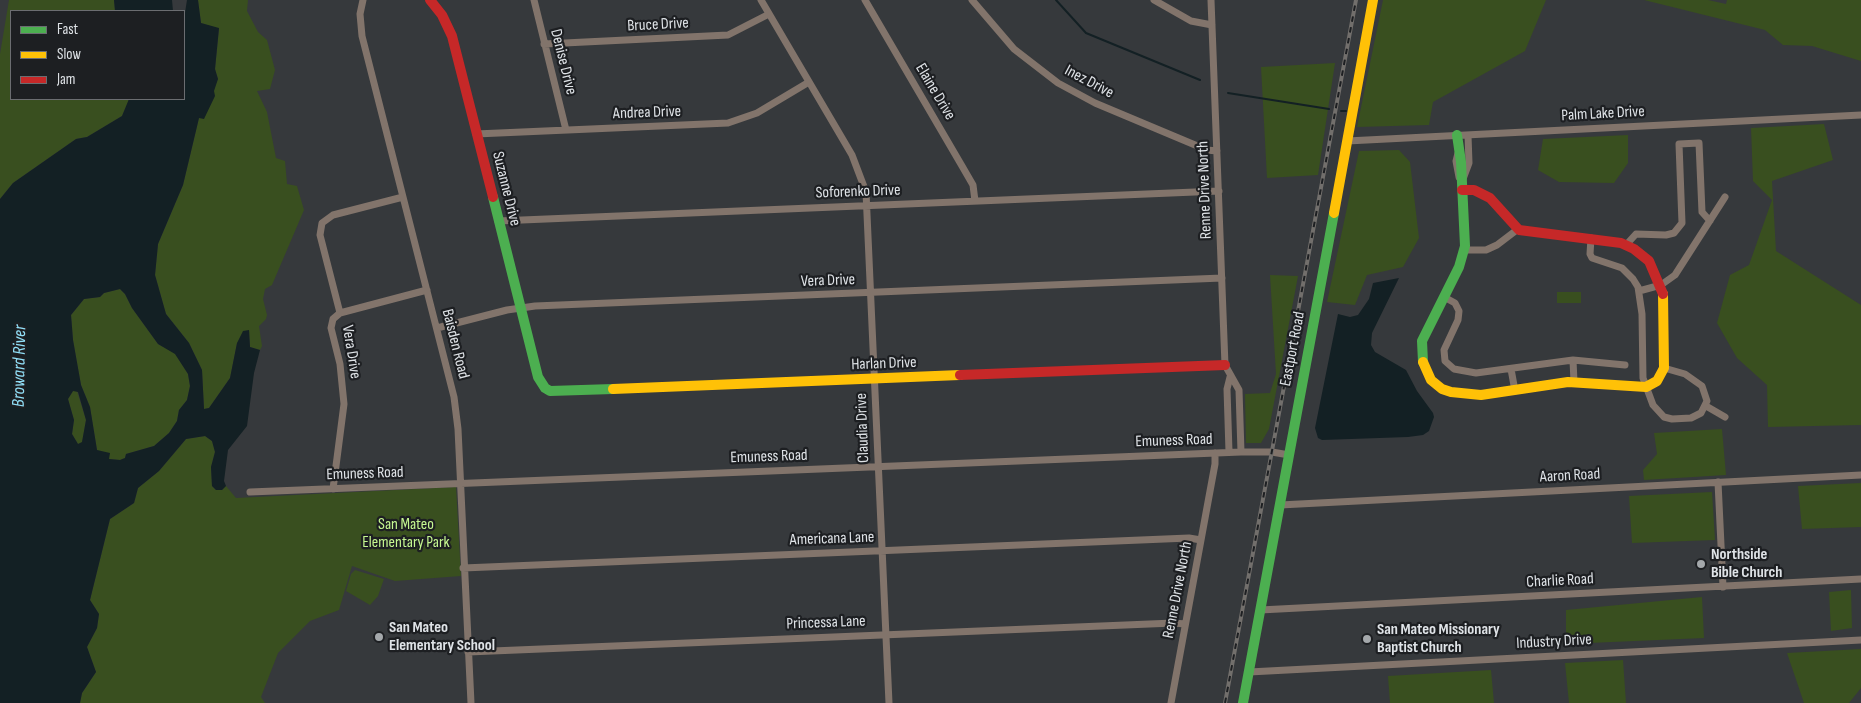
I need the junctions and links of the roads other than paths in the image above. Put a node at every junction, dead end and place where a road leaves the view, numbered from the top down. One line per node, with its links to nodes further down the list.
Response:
1 (363, 0): 23 (street, Baisden Road)
2 (430, 0): 16 (street, Suzanne Drive)
3 (534, 0): 12 (street, Denise Drive)
4 (761, 0): 10 (street, Claudia Drive)
5 (865, 0): 25 (street, Elaine Drive)
6 (972, 0): 20 (street, Inez Drive)
7 (1154, 0): 11 (street)
8 (1210, 0): 11 (street, Renne Drive North)
9 (1373, 0): 19 (street, Eastport Road)
10 (769, 14): 12 (street, Bruce Drive); 13 (street, Claudia Drive)
11 (1212, 25): 20 (street, Renne Drive North)
12 (544, 44): 15 (street, Denise Drive)
13 (809, 82): 15 (street, Andrea Drive); 26 (street, Claudia Drive)
14 (1861, 115): 18 (street, Palm Lake Drive)
15 (566, 130): 16 (street, Andrea Drive)
16 (476, 134): 27 (street, Suzanne Drive)
17 (1457, 135): 18 (street, Palm Lake Drive); 19 (street, Palm Lake Drive); 21 (street)
18 (1468, 135): 21 (street)
19 (1347, 141): 58 (street, Eastport Road)
20 (1217, 151): 22 (street, Renne Drive North)
21 (1462, 186): 29 (street); 32 (street)
22 (1219, 191): 25 (street, Soforenko Drive); 33 (street, Renne Drive North)
23 (403, 197): 35 (street, Baisden Road); 40 (street)
24 (1725, 197): 28 (street)
25 (975, 200): 26 (street, Soforenko Drive)
26 (868, 205): 27 (street, Soforenko Drive); 37 (street, Claudia Drive)
27 (498, 221): 39 (street, Suzanne Drive)
28 (1710, 221): 31 (street); 34 (street)
29 (1518, 229): 30 (street); 32 (street)
30 (1591, 238): 31 (street); 36 (street)
31 (1626, 245): 34 (street)
32 (1465, 250): 38 (street)
33 (1222, 278): 37 (street, Vera Drive); 43 (street, Renne Drive North)
34 (1661, 285): 36 (street); 45 (street)
35 (427, 290): 40 (street, Vera Drive); 41 (street, Baisden Road)
36 (1639, 291): 50 (street)
37 (872, 293): 39 (street, Vera Drive); 48 (street, Claudia Drive)
38 (1444, 297): 46 (street); 52 (street)
39 (521, 308): 41 (street, Vera Drive); 51 (street, Suzanne Drive)
40 (340, 313): 63 (street, Vera Drive)
41 (437, 328): 62 (street, Baisden Road)
42 (1572, 360): 44 (street); 46 (street); 49 (street)
43 (1225, 365): 47 (street, Renne Drive North); 48 (street, Harlan Drive)
44 (1625, 365)
45 (1664, 368): 50 (street); 53 (street)
46 (1511, 369): 52 (street)
47 (1230, 377): 55 (street, Renne Drive North); 56 (street, Renne Drive North)
48 (875, 379): 51 (street, Harlan Drive); 59 (street, Claudia Drive)
49 (1574, 382): 50 (street); 52 (street)
50 (1646, 387): 53 (street)
51 (546, 388)
52 (1514, 391)
53 (1706, 406): 54 (street)
54 (1726, 417)
55 (1229, 452): 56 (street, Emuness Road); 57 (street, Emuness Road)
56 (1241, 452): 58 (street, Emuness Road)
57 (1215, 453): 59 (street, Emuness Road); 66 (street, Renne Drive North)
58 (1289, 455): 65 (street, Eastport Road)
59 (879, 467): 62 (street, Emuness Road); 67 (street, Claudia Drive)
60 (1861, 475): 61 (street, Aaron Road)
61 (1718, 482): 65 (street, Aaron Road); 70 (street)
62 (459, 484): 63 (street, Emuness Road); 68 (street, Baisden Road)
63 (333, 490): 64 (street, Emuness Road)
64 (250, 492)
65 (1280, 505): 71 (street, Eastport Road)
66 (1201, 540): 67 (street, Americana Lane); 72 (street, Renne Drive North)
67 (882, 550): 68 (street, Americana Lane); 73 (street, Claudia Drive)
68 (463, 568): 75 (street, Baisden Road)
69 (1861, 579): 70 (street, Charlie Road)
70 (1723, 587): 71 (street, Charlie Road)
71 (1260, 610): 76 (street, Eastport Road)
72 (1185, 624): 73 (street, Princessa Lane); 79 (street, Renne Drive North)
73 (886, 635): 75 (street, Princessa Lane); 78 (street, Claudia Drive)
74 (1861, 640): 76 (street, Industry Drive)
75 (468, 652): 77 (street, Baisden Road)
76 (1248, 672): 80 (street, Eastport Road)
77 (471, 703)
78 (888, 703)
79 (1171, 703)
80 (1243, 703)

